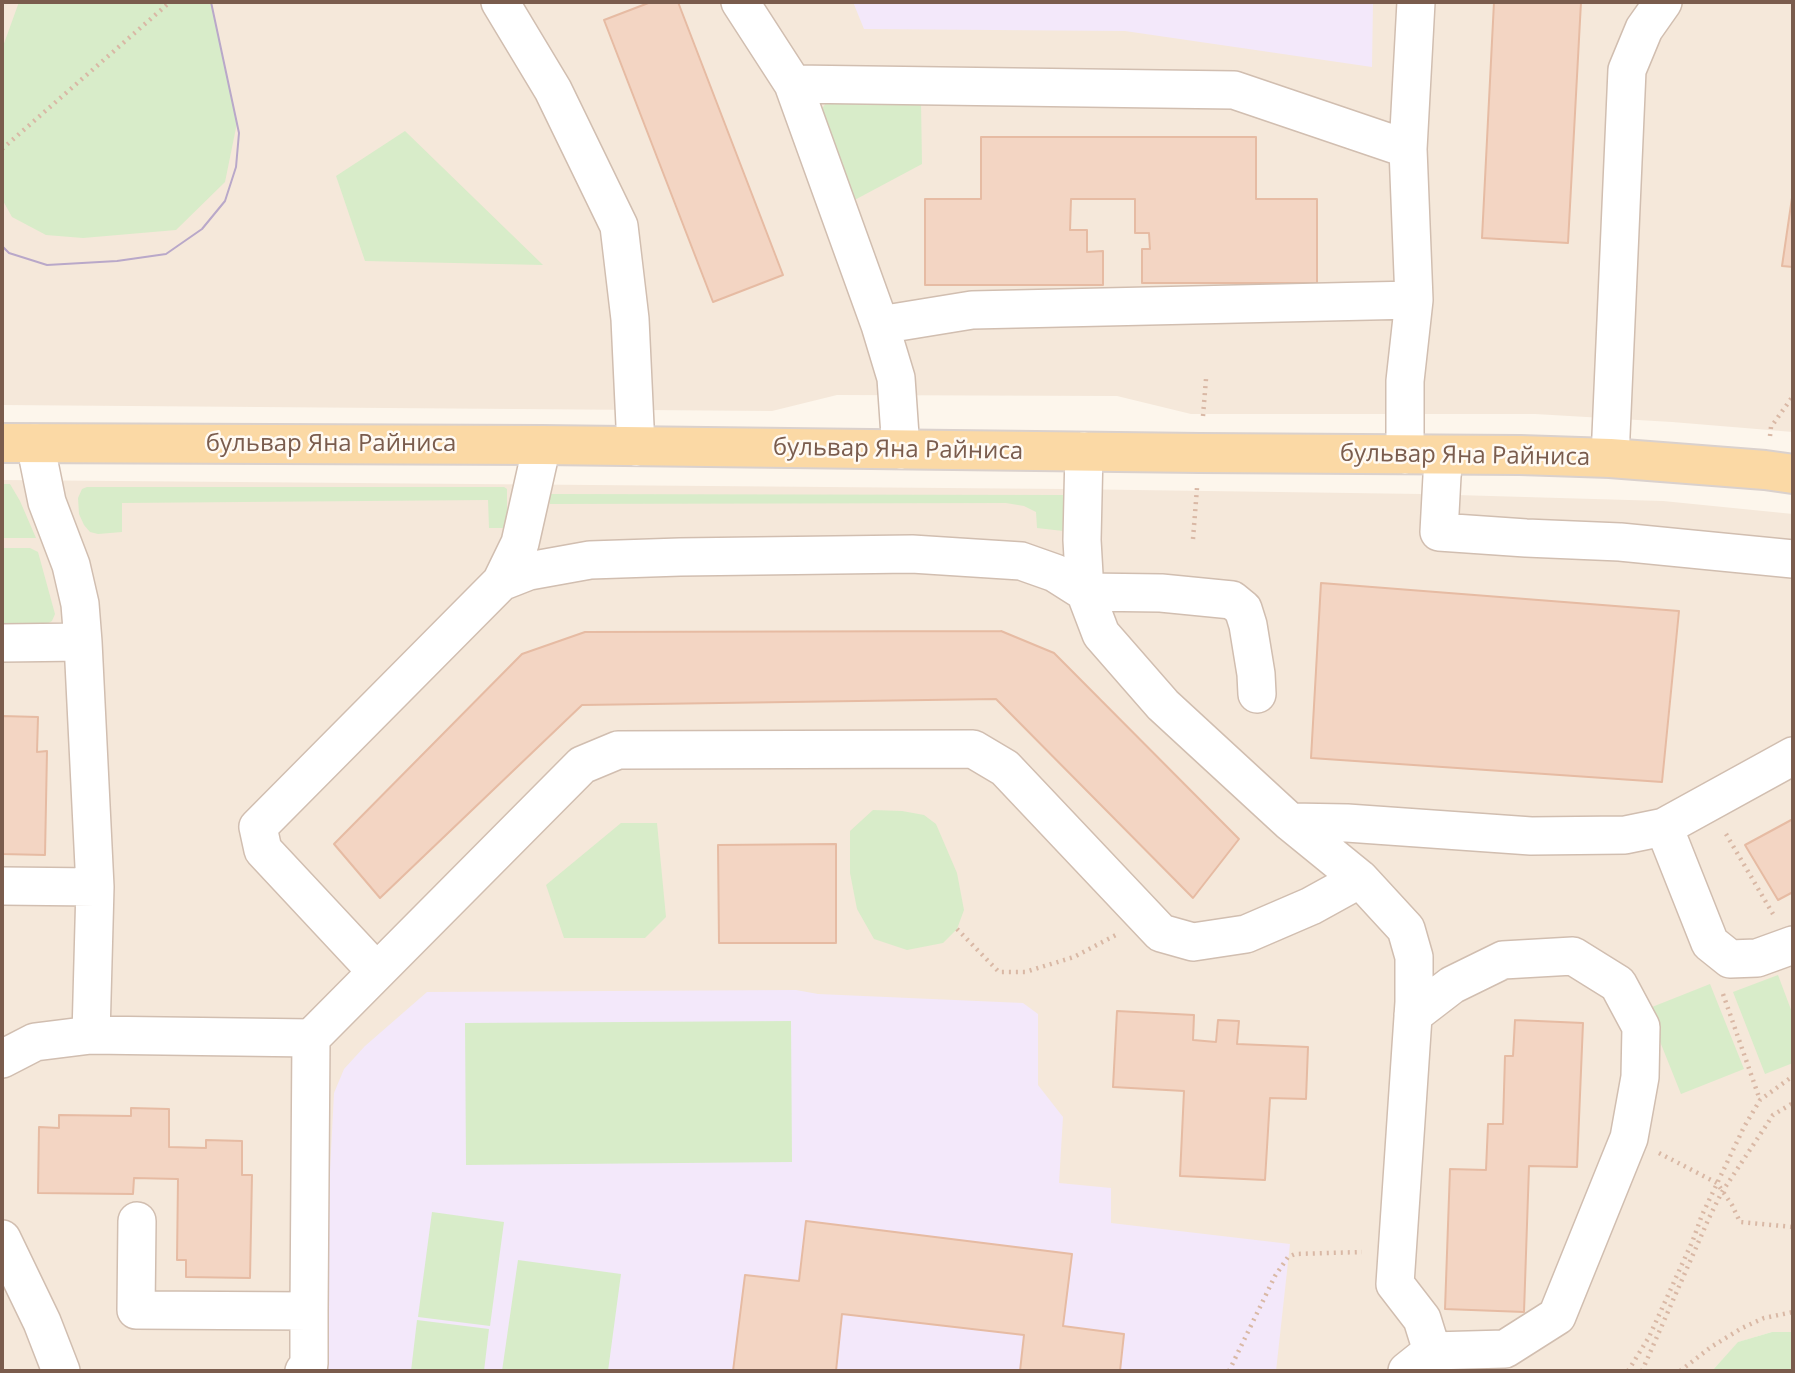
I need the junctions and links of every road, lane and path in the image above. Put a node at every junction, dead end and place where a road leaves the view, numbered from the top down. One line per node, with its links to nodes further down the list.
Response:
1 (170, 2): 7 (path)
2 (500, 2): 13 (lane)
3 (740, 2): 6 (lane)
4 (1416, 2): 8 (lane)
5 (1663, 2): 18 (lane)
6 (793, 83): 8 (lane); 10 (lane)
7 (2, 149)
8 (1408, 149): 9 (lane)
9 (1414, 300): 10 (lane); 16 (lane)
10 (880, 326): 14 (lane)
11 (18, 443): 12 (main road, бульвар Яна Райниса); 23 (lane)
12 (542, 445): 13 (main road, бульвар Яна Райниса); 21 (lane)
13 (636, 447): 14 (main road, бульвар Яна Райниса)
14 (901, 450): 15 (main road, бульвар Яна Райниса)
15 (1084, 451): 16 (main road, бульвар Яна Райниса); 22 (lane)
16 (1405, 454): 17 (main road, бульвар Яна Райниса)
17 (1445, 455): 18 (main road, бульвар Яна Райниса); 20 (lane)
18 (1610, 457): 19 (main road, бульвар Яна Райниса)
19 (1793, 474)
20 (1793, 559)
21 (501, 583): 22 (lane); 37 (lane)
22 (1085, 592): 25 (lane); 28 (lane)
23 (83, 642): 24 (lane); 32 (lane)
24 (2, 643)
25 (1257, 694)
26 (1793, 756): 27 (lane)
27 (1708, 803): 29 (lane); 35 (path)
28 (1290, 822): 29 (lane); 30 (lane)
29 (1664, 827): 36 (lane)
30 (1360, 879): 33 (lane); 38 (lane)
31 (2, 886): 32 (lane)
32 (95, 887): 39 (lane)
33 (1147, 919): 34 (path); 37 (lane)
34 (957, 929)
35 (1792, 946): 36 (lane)
36 (1730, 959): 43 (path)
37 (376, 971): 40 (lane)
38 (1413, 1015): 45 (lane); 51 (lane)
39 (91, 1035): 40 (lane); 41 (lane)
40 (311, 1038): 52 (lane)
41 (2, 1059)
42 (1793, 1076): 43 (path)
43 (1760, 1100): 46 (path)
44 (1793, 1103): 47 (path)
45 (1629, 1138): 46 (path); 54 (lane)
46 (1717, 1183): 47 (path); 58 (path)
47 (1722, 1192): 49 (path); 59 (path)
48 (137, 1221): 52 (lane)
49 (1793, 1227)
50 (2, 1238): 55 (lane)
51 (1398, 1250): 54 (lane); 57 (path)
52 (309, 1311): 56 (lane)
53 (1793, 1312): 60 (path)
54 (1419, 1361)
55 (61, 1371)
56 (304, 1371)
57 (1229, 1371)
58 (1628, 1371)
59 (1642, 1371)
60 (1680, 1371)

